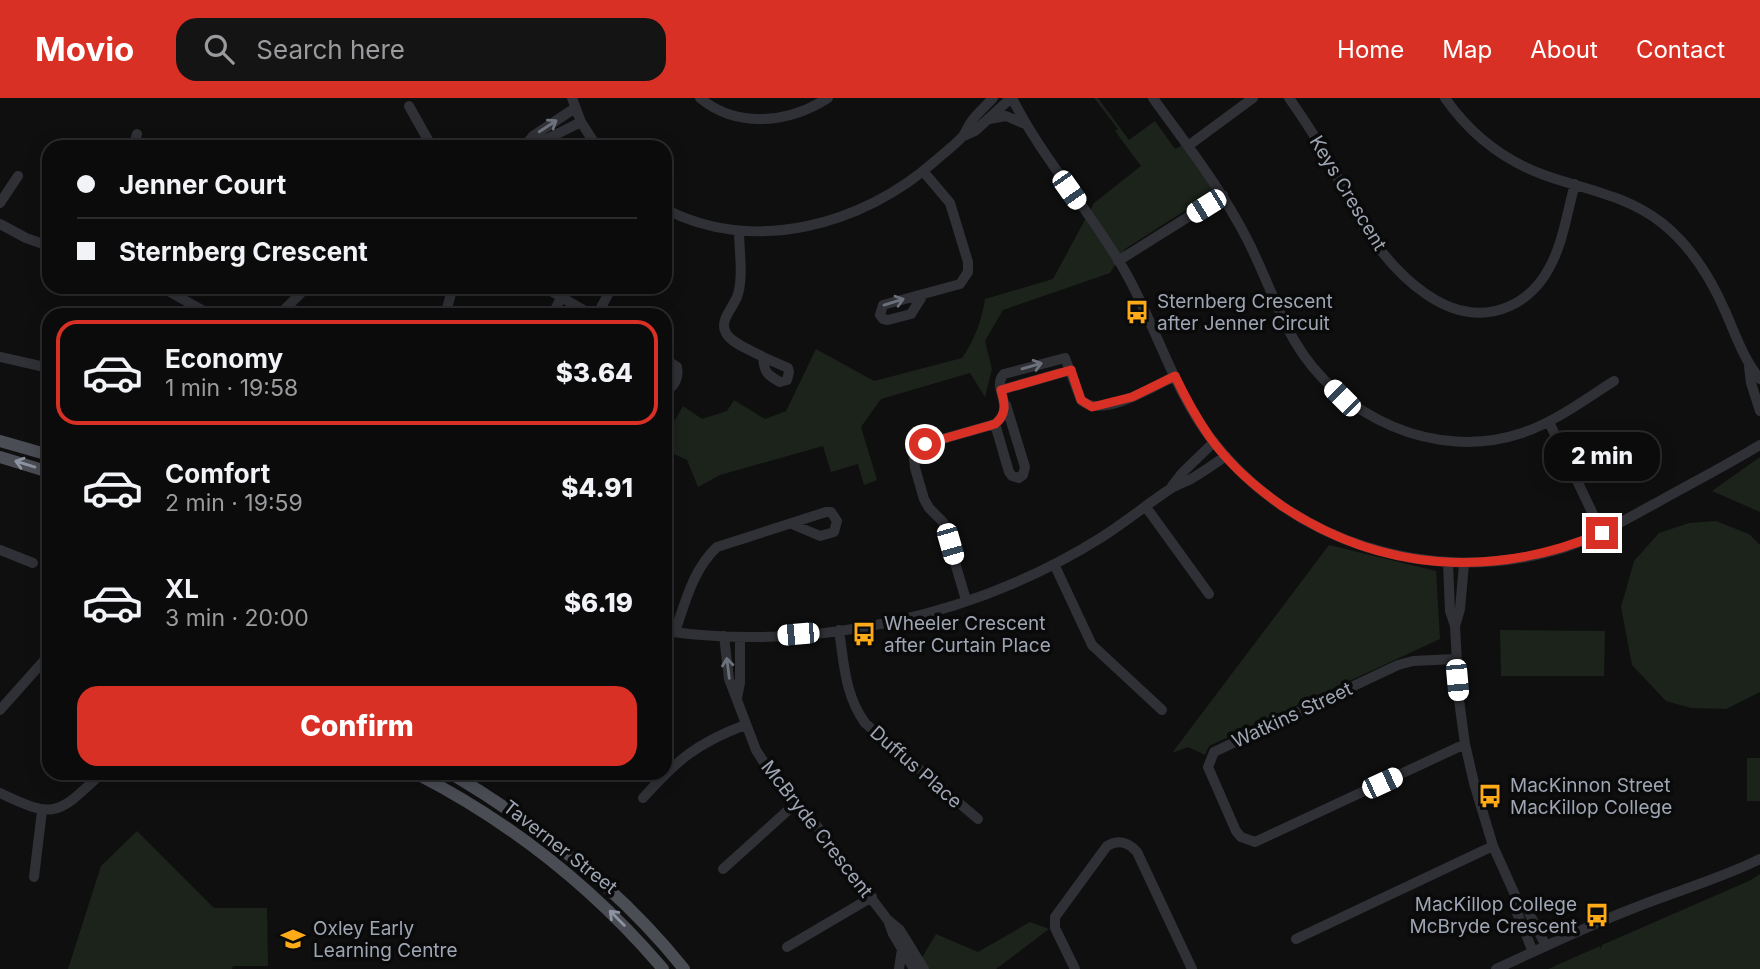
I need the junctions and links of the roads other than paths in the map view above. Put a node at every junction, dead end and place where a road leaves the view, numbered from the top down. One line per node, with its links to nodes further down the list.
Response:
1 (699, 98): 2 (street)
2 (828, 98)
3 (993, 98): 15 (street)
4 (1012, 98): 11 (street); 13 (street)
5 (1153, 98): 21 (street)
6 (1253, 98): 21 (street)
7 (1289, 98): 24 (street, Keys Crescent)
8 (1445, 98): 24 (street)
9 (573, 103): 12 (street); 18 (street, one-way to 9)
10 (409, 106): 17 (street)
11 (986, 121): 13 (street); 15 (street)
12 (581, 122): 19 (street); 20 (street)
13 (1025, 124): 31 (street)
14 (137, 134): 16 (street)
15 (963, 136): 22 (street)
16 (135, 140)
17 (428, 140)
18 (530, 140)
19 (545, 140)
20 (593, 140)
21 (1188, 146): 25 (street)
22 (923, 172): 29 (street); 35 (street)
23 (18, 176): 26 (street)
24 (1575, 184): 45 (street)
25 (1223, 195): 31 (street); 52 (street)
26 (0, 203)
27 (672, 212): 29 (street)
28 (0, 224): 30 (street)
29 (739, 231): 42 (street)
30 (42, 244)
31 (1118, 261): 46 (street)
32 (185, 294): 37 (street)
33 (300, 294): 38 (street)
34 (555, 294): 36 (street)
35 (923, 295)
36 (561, 298): 39 (street); 40 (street)
37 (202, 308)
38 (286, 308)
39 (556, 308)
40 (580, 308)
41 (0, 357): 44 (street)
42 (763, 357)
43 (672, 364): 49 (street)
44 (42, 366)
45 (1749, 366): 47 (street); 51 (street)
46 (1175, 376): 50 (street); 55 (street)
47 (1760, 379)
48 (1614, 381): 52 (street)
49 (672, 387)
50 (1004, 401): 53 (street); 53 (street)
51 (1760, 411)
52 (1549, 422): 64 (street)
53 (995, 424): 71 (street)
54 (0, 441): 57 (main road)
55 (1214, 442): 58 (street); 61 (street)
56 (1760, 445): 64 (street)
57 (42, 453)
58 (1226, 456): 61 (street); 67 (street)
59 (0, 457): 60 (main road, one-way to 59)
60 (42, 470)
61 (1170, 489): 62 (street)
62 (1146, 507): 68 (street); 70 (street)
63 (792, 524): 73 (street)
64 (1602, 533): 69 (street)
65 (0, 550): 66 (street)
66 (33, 563)
67 (1448, 563): 69 (street); 72 (street)
68 (1054, 564): 71 (street); 82 (street)
69 (1464, 564): 72 (street)
70 (1209, 594)
71 (966, 600): 74 (street)
72 (1455, 606): 78 (street)
73 (672, 628)
74 (839, 631): 77 (street); 94 (street, Duffus Place)
75 (672, 632): 76 (street)
76 (724, 636): 77 (street); 80 (street, McBryde Crescent, one-way to 76)
77 (740, 636): 80 (street, McBryde Crescent)
78 (1455, 659): 84 (street); 84 (street, Watkins Street)
79 (42, 663): 81 (street)
80 (737, 698): 83 (street, McBryde Crescent)
81 (0, 710)
82 (1163, 710)
83 (745, 726): 85 (street); 92 (street, McBryde Crescent)
84 (1465, 744): 95 (street)
85 (672, 766)
86 (94, 780): 93 (street)
87 (428, 780): 108 (main road, Taverner Street, one-way to 87)
88 (461, 780): 109 (main road, Taverner Street)
89 (659, 780): 91 (street)
90 (0, 793): 93 (street)
91 (643, 798)
92 (796, 803): 97 (street); 99 (street, McBryde Crescent)
93 (42, 811): 98 (street)
94 (978, 819)
95 (1493, 846): 100 (street); 102 (street)
96 (1760, 859): 103 (street)
97 (723, 869)
98 (34, 877)
99 (872, 897): 101 (street, McBryde Crescent); 104 (street)
100 (1516, 897): 103 (street); 106 (street)
101 (887, 919): 105 (street, McBryde Crescent); 107 (street, McBryde Crescent)
102 (1296, 939)
103 (1546, 946): 106 (street)
104 (787, 947)
105 (901, 947): 107 (street, McBryde Crescent); 110 (street)
106 (1533, 951): 113 (street)
107 (920, 968)
108 (663, 969)
109 (684, 969)
110 (899, 969)
111 (1075, 969): 112 (street)
112 (1192, 969)
113 (1496, 969)

